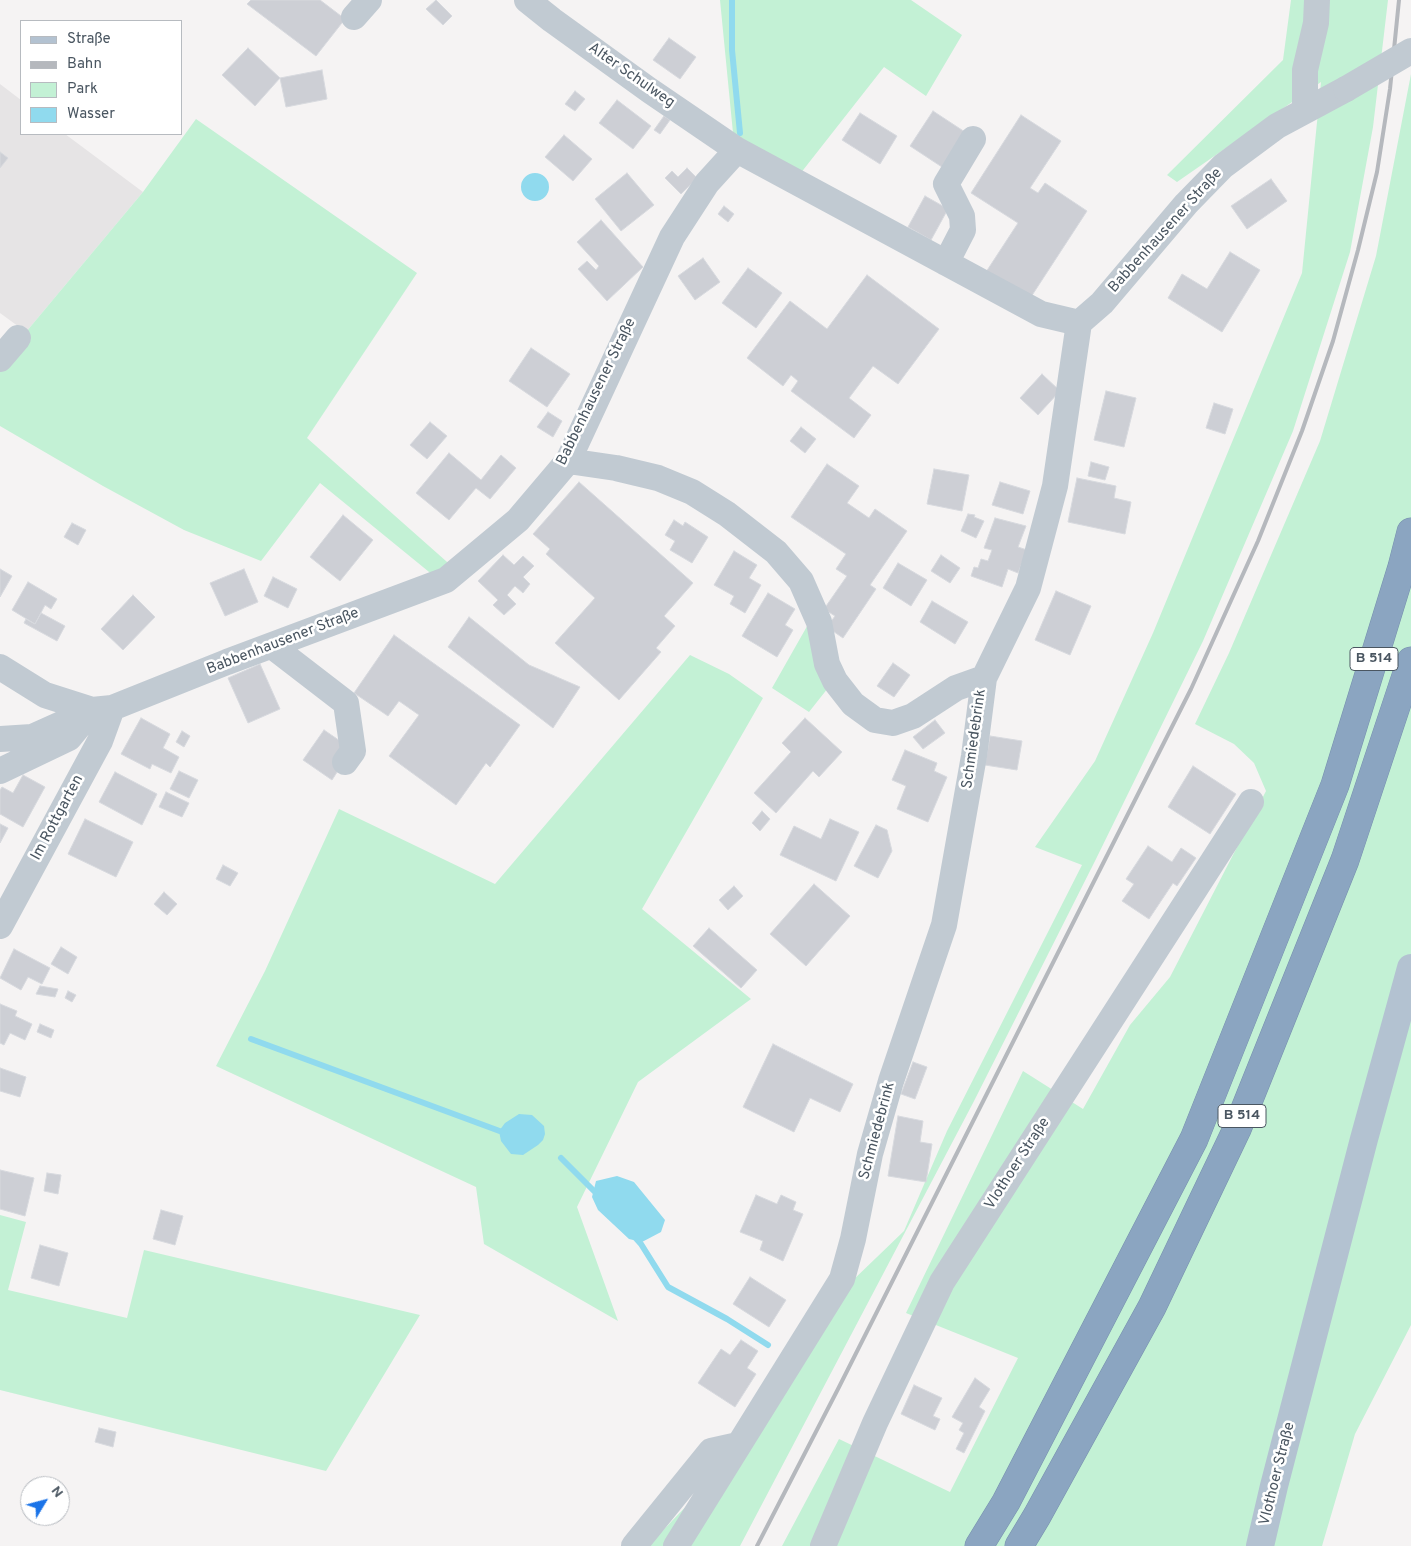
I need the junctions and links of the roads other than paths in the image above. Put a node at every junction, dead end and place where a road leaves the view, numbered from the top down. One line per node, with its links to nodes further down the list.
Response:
1 (527, 0): 6 (street, Alter Schulweg)
2 (1317, 0): 4 (street)
3 (1411, 51): 4 (street, Babbenhausener Straße, bridge)
4 (1306, 110): 8 (street, Babbenhausener Straße)
5 (973, 138): 7 (street)
6 (737, 150): 7 (street); 11 (street, Babbenhausener Straße)
7 (946, 263): 8 (street)
8 (1079, 323): 16 (street)
9 (18, 338): 10 (street)
10 (0, 359)
11 (568, 461): 13 (street, Babbenhausener Straße); 16 (street)
12 (1411, 532): 28 (highway, B 514)
13 (272, 646): 17 (street, Babbenhausener Straße); 19 (street)
14 (1411, 661): 29 (highway, B 514)
15 (0, 667): 17 (street)
16 (984, 678): 24 (street, Schmiedebrink)
17 (102, 709): 18 (street, Babbenhausener Straße); 20 (street); 22 (street, Im Rottgarten)
18 (0, 739)
19 (344, 762)
20 (0, 771)
21 (1251, 802): 27 (street, Vlothoer Straße)
22 (0, 926)
23 (1411, 968): 30 (main road, Vlothoer Straße)
24 (738, 1445): 25 (street); 26 (street, Schmiedebrink)
25 (634, 1546)
26 (676, 1546)
27 (823, 1546)
28 (979, 1546)
29 (1019, 1546)
30 (1260, 1546)

